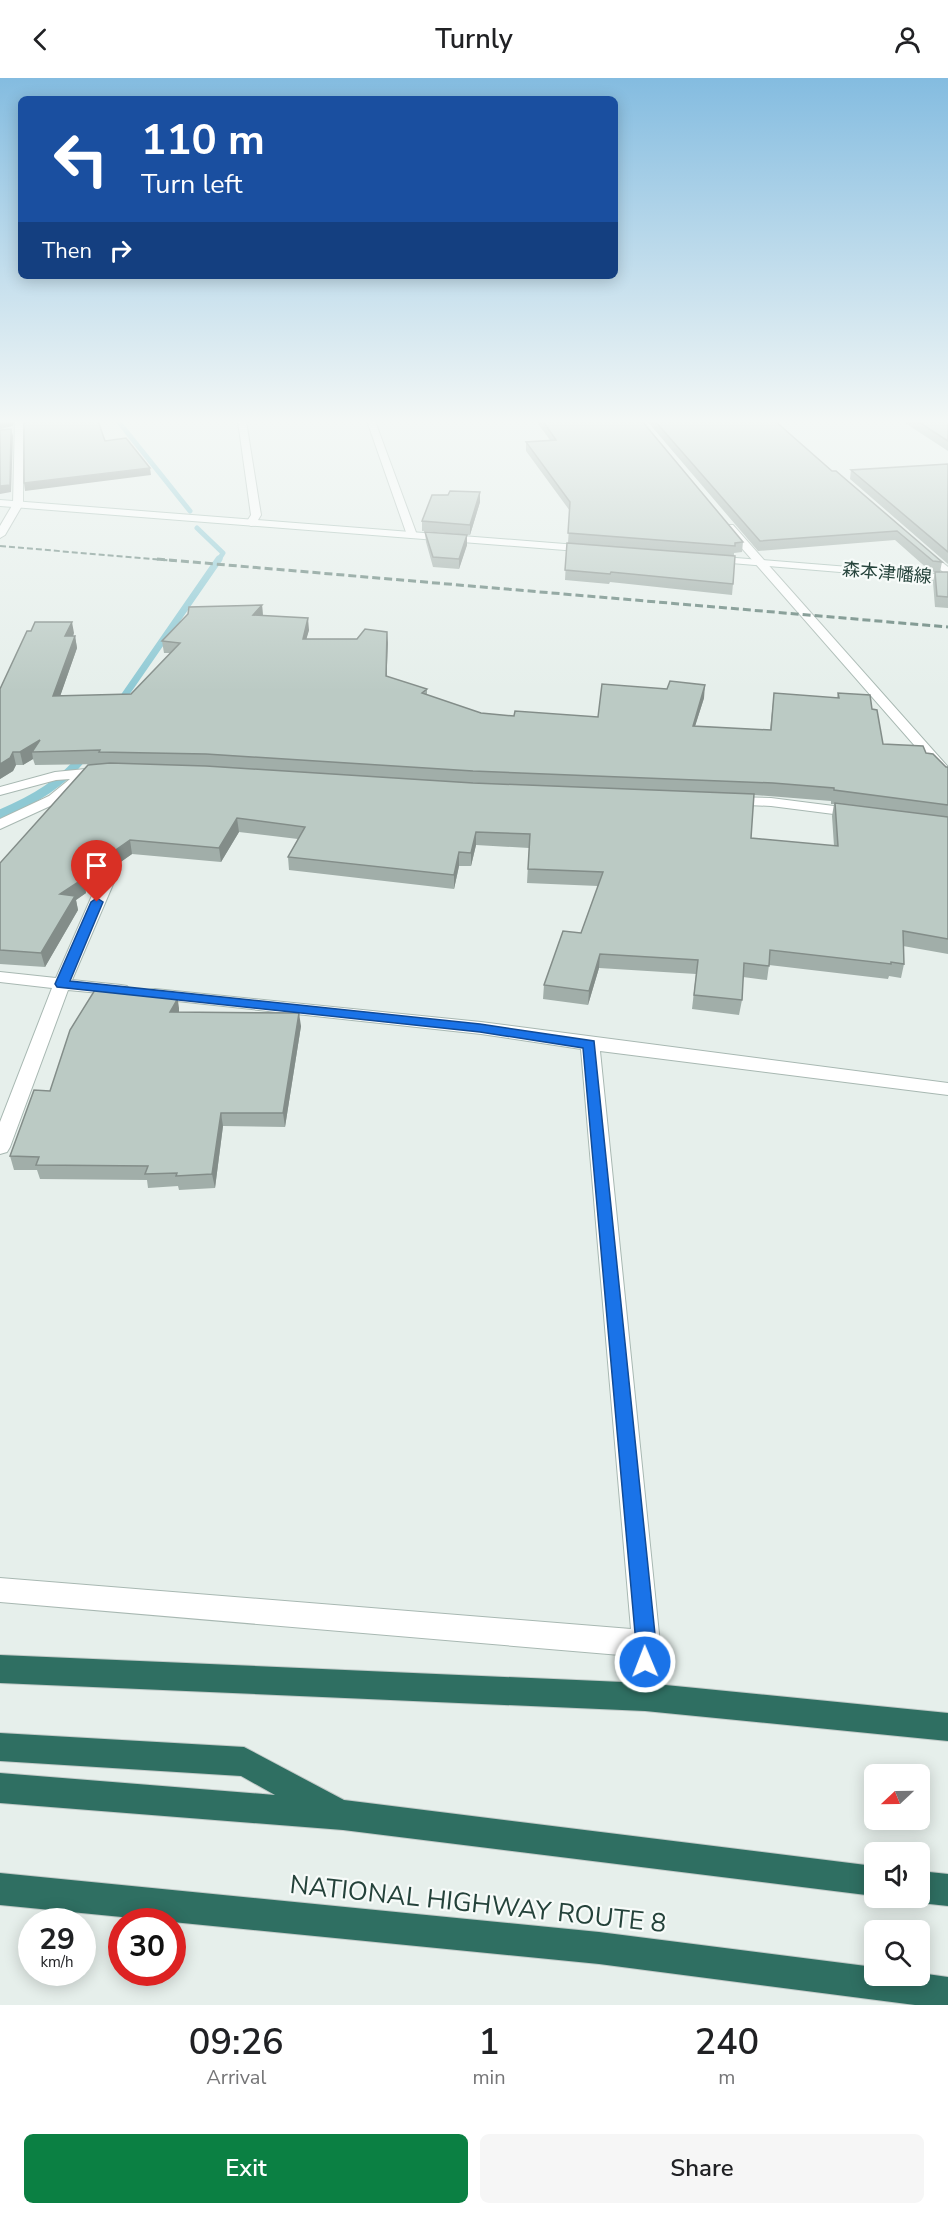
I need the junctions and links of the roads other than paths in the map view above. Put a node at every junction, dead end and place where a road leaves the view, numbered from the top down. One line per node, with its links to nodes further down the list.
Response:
1 (14, 511): 7 (street)
2 (103, 511): 6 (street)
3 (255, 511): 6 (street)
4 (403, 511): 8 (street)
5 (721, 518): 12 (street)
6 (251, 523): 8 (street)
7 (0, 535)
8 (412, 535): 10 (street)
9 (913, 542): 13 (street)
10 (603, 550)
11 (699, 558): 12 (street, 森本津幡線)
12 (759, 562): 14 (street, 森本津幡線); 17 (street)
13 (948, 573)
14 (948, 578)
15 (124, 771): 16 (street)
16 (81, 773): 18 (street); 21 (street)
17 (948, 775)
18 (0, 791)
19 (710, 800): 20 (street)
20 (869, 814)
21 (0, 825)
22 (106, 882): 24 (street)
23 (0, 977): 24 (street)
24 (62, 984): 25 (street); 27 (street)
25 (590, 1044): 26 (street); 29 (street)
26 (948, 1089)
27 (0, 1147)
28 (0, 1590): 29 (street)
29 (646, 1644): 31 (street)
30 (0, 1669): 31 (highway)
31 (645, 1697): 32 (highway)
32 (948, 1727)
33 (0, 1748): 35 (highway)
34 (0, 1788): 35 (highway)
35 (343, 1815): 36 (highway)
36 (864, 1880)
37 (930, 1888): 39 (highway)
38 (0, 1889): 40 (highway, NATIONAL HIGHWAY ROUTE 8)
39 (948, 1890)
40 (948, 1993)

